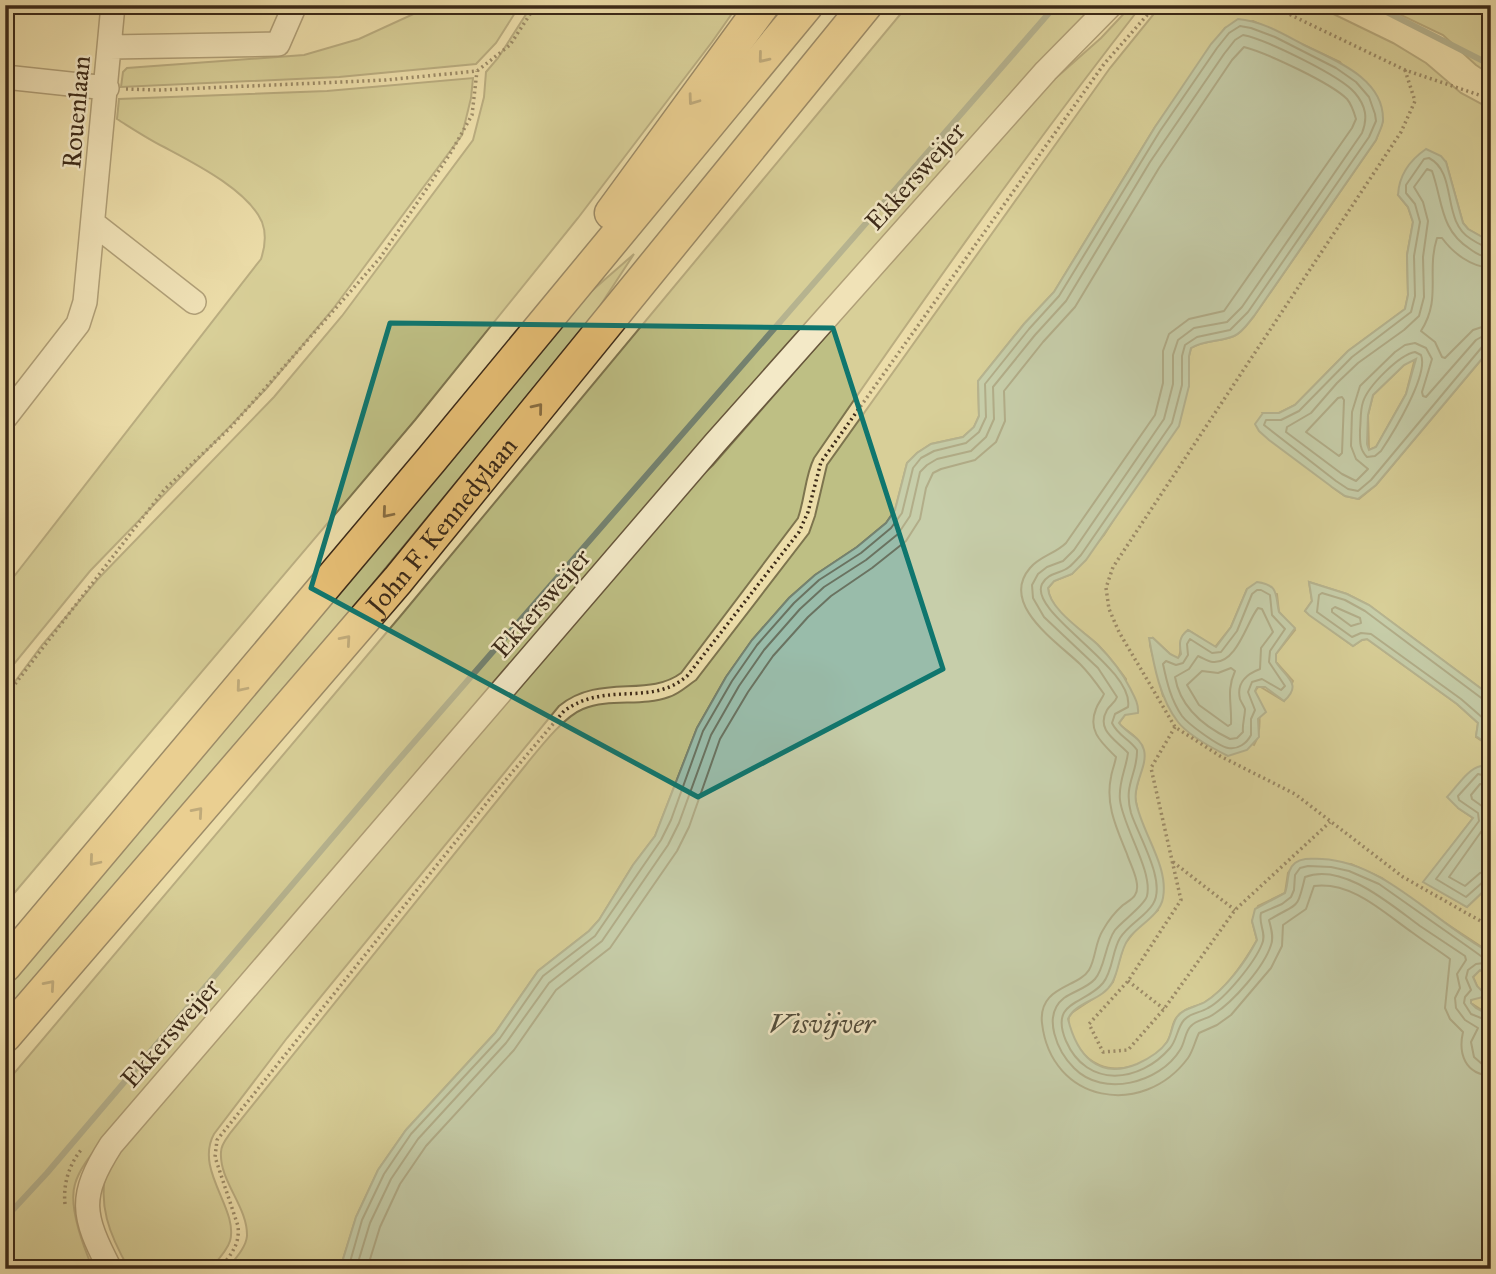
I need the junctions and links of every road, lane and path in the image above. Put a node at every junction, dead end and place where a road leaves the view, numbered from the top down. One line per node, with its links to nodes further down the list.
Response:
1 (113, 5): 10 (street, Rouenlaan)
2 (295, 5): 10 (street)
3 (536, 5): 12 (path)
4 (762, 5): 19 (highway, one-way to 19)
5 (807, 5): 19 (highway, John F. Kennedylaan, one-way to 19)
6 (866, 5): 29 (highway, John F. Kennedylaan, one-way to 6)
7 (1111, 5): 30 (street, Ekkersweijer)
8 (1156, 5): 31 (path)
9 (1270, 5): 11 (path)
10 (110, 47): 14 (street, Rouenlaan)
11 (1405, 70): 15 (path); 21 (path)
12 (477, 71): 14 (path); 20 (path)
13 (5, 77): 14 (street)
14 (107, 88): 16 (street, Rouenlaan)
15 (1491, 99)
16 (93, 223): 17 (street); 18 (street, Rouenlaan)
17 (194, 302)
18 (5, 418)
19 (431, 460): 26 (highway, John F. Kennedylaan, one-way to 26)
20 (5, 697)
21 (1175, 727): 22 (path); 23 (path)
22 (1330, 822): 24 (path); 25 (path)
23 (1172, 862): 24 (path); 27 (path)
24 (1235, 910): 28 (path)
25 (1491, 927)
26 (5, 966)
27 (1128, 981): 28 (path); 28 (path)
28 (1164, 1009)
29 (5, 1037)
30 (110, 1269)
31 (220, 1269)

